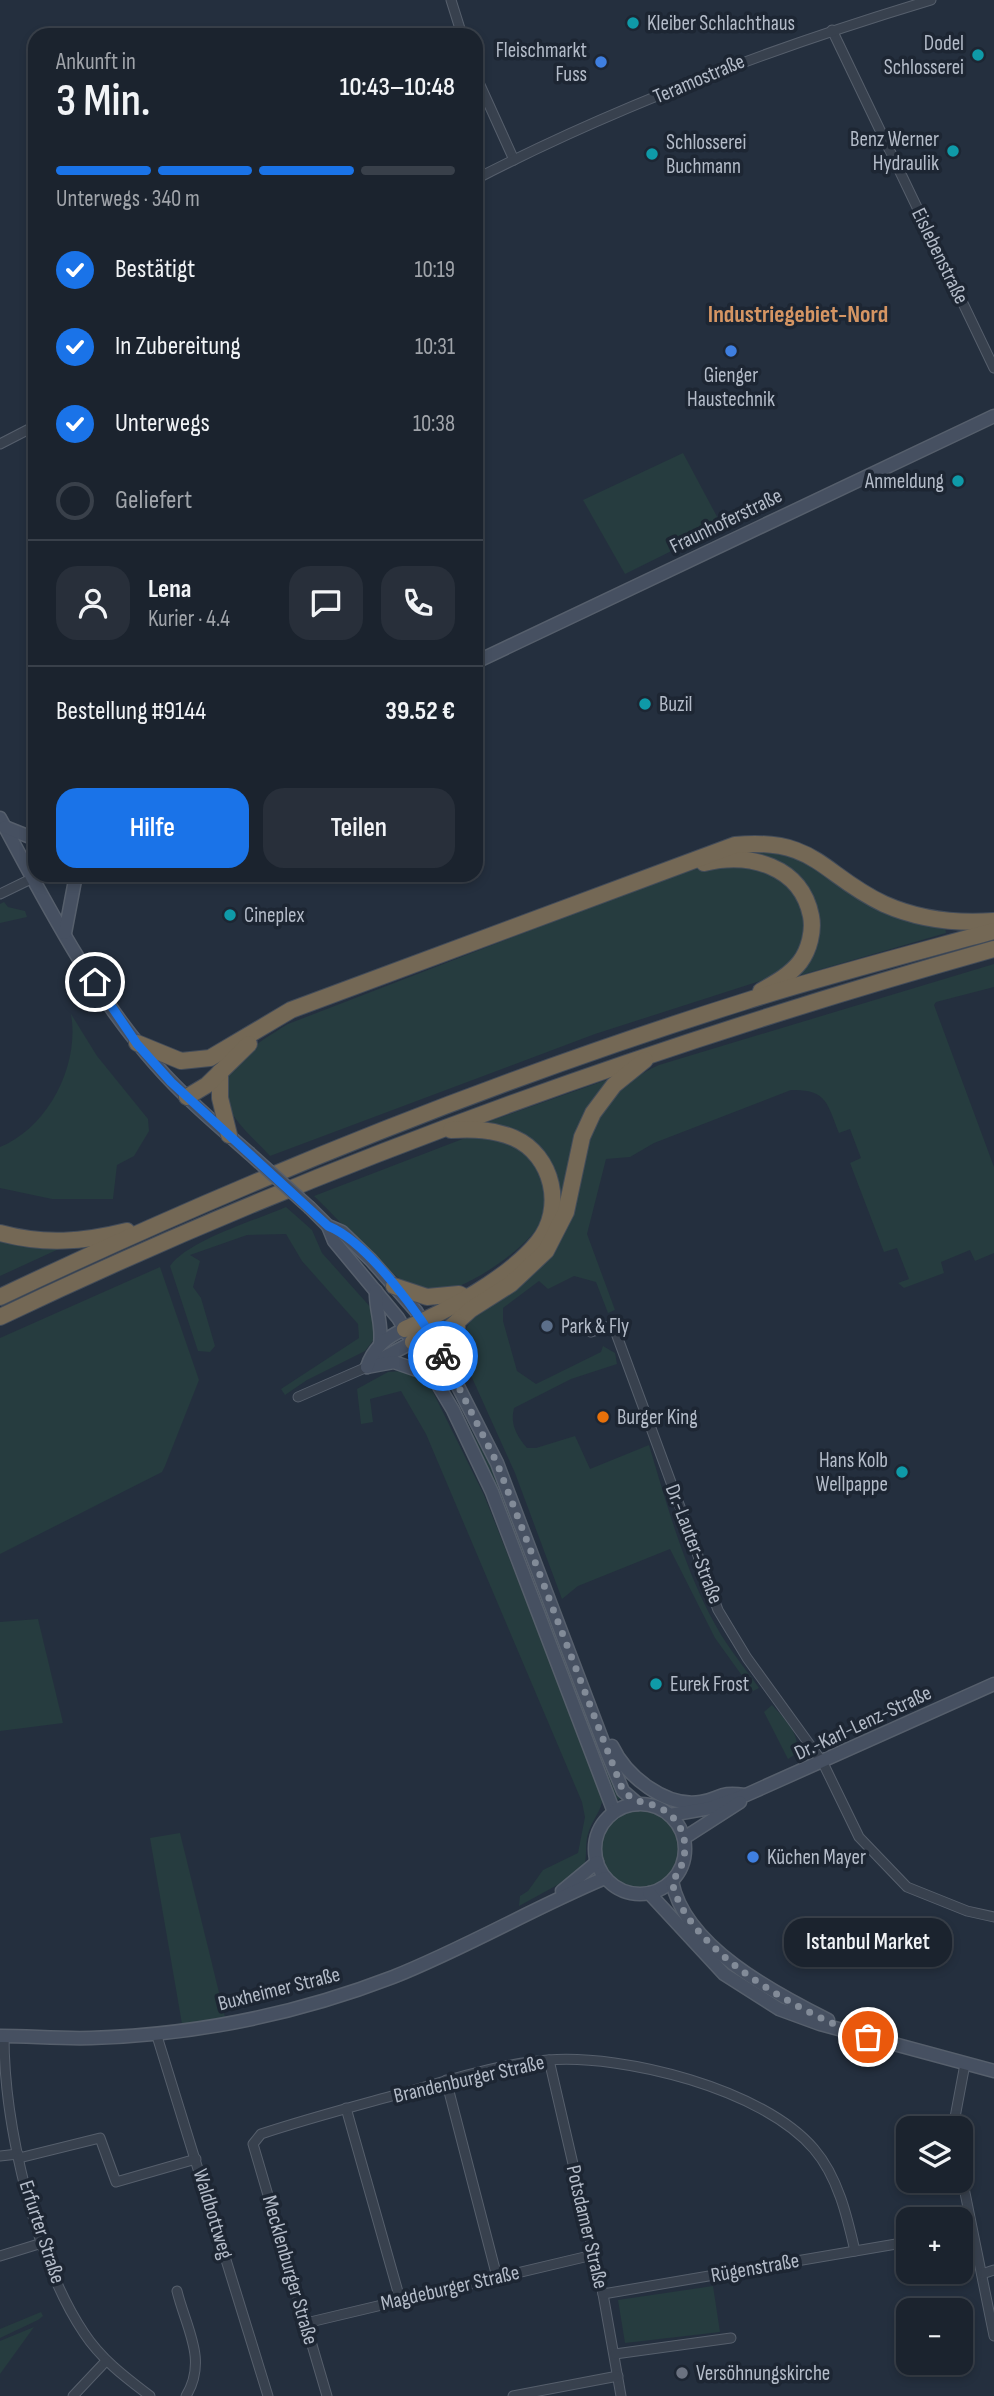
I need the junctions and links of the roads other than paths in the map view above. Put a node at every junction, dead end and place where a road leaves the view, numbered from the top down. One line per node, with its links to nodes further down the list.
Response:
1 (451, 0): 3 (street)
2 (931, 0): 4 (street, Teramostraße)
3 (460, 28)
4 (832, 30): 6 (street, Teramostraße); 8 (street, Eislebenstraße)
5 (483, 91): 6 (street)
6 (514, 160): 7 (street, Teramostraße)
7 (483, 176)
8 (994, 368)
9 (994, 416): 12 (main road, Fraunhoferstraße)
10 (28, 430): 11 (street)
11 (0, 444)
12 (483, 659)
13 (2, 822): 14 (main road); 15 (main road)
14 (28, 835)
15 (28, 863)
16 (28, 880): 19 (street)
17 (39, 882): 22 (main road)
18 (75, 882): 22 (main road)
19 (0, 894)
20 (994, 921): 27 (highway)
21 (994, 931): 24 (highway)
22 (65, 934): 25 (main road)
23 (994, 949): 26 (highway)
24 (744, 1001): 28 (highway); 34 (highway)
25 (137, 1044): 27 (highway); 29 (main road)
26 (661, 1049): 30 (highway); 41 (highway)
27 (220, 1054): 29 (highway)
28 (220, 1072): 29 (highway); 31 (highway)
29 (187, 1097): 31 (main road)
30 (435, 1131): 38 (highway); 39 (highway)
31 (229, 1135): 32 (main road, bridge)
32 (328, 1226): 35 (main road); 36 (main road)
33 (0, 1233): 34 (highway)
34 (122, 1236): 37 (highway)
35 (394, 1286): 38 (highway); 40 (main road)
36 (376, 1291): 43 (main road); 45 (main road)
37 (0, 1297)
38 (465, 1298): 40 (highway)
39 (0, 1317)
40 (422, 1322): 43 (highway); 44 (main road)
41 (457, 1322): 44 (highway); 48 (highway)
42 (591, 1332): 52 (street, Dr.-Lauter-Straße)
43 (409, 1336): 44 (highway); 45 (main road); 46 (main road); 47 (main road)
44 (431, 1337): 48 (main road)
45 (380, 1345): 46 (main road)
46 (367, 1367): 47 (main road); 49 (street)
47 (434, 1376): 55 (main road)
48 (456, 1380): 51 (main road)
49 (298, 1398)
50 (994, 1684): 52 (main road, Dr.-Karl-Lenz-Straße)
51 (594, 1720): 53 (main road); 54 (main road)
52 (824, 1763): 53 (main road, Dr.-Karl-Lenz-Straße); 64 (street)
53 (746, 1795): 56 (main road, Dr.-Karl-Lenz-Straße); 57 (main road, Dr.-Karl-Lenz-Straße)
54 (638, 1804): 55 (main road); 56 (main road)
55 (614, 1812): 58 (main road)
56 (670, 1815): 57 (main road)
57 (684, 1838): 60 (main road)
58 (597, 1862): 59 (main road); 62 (main road, Buxheimer Straße)
59 (605, 1878): 61 (main road); 62 (main road, Buxheimer Straße)
60 (672, 1881): 61 (main road); 65 (main road)
61 (649, 1893): 65 (main road)
62 (548, 1902): 66 (main road, Buxheimer Straße)
63 (994, 1904): 64 (street)
64 (993, 1917)
65 (850, 2031): 69 (main road)
66 (156, 2033): 67 (main road, Buxheimer Straße); 77 (street, Waldbottweg)
67 (2, 2036): 76 (street, Erfurter Straße)
68 (549, 2060): 71 (street, Brandenburger Straße); 81 (street, Brandenburger Straße); 82 (street, Potsdamer Straße)
69 (965, 2064): 70 (main road); 73 (street)
70 (994, 2071)
71 (446, 2080): 72 (street, Brandenburger Straße); 86 (street)
72 (346, 2108): 74 (street, Brandenburger Straße); 89 (street)
73 (955, 2116)
74 (253, 2144): 90 (street, Mecklenburger Straße)
75 (0, 2156): 76 (street)
76 (19, 2156): 77 (street); 79 (street, Erfurter Straße)
77 (196, 2159): 99 (street, Waldbottweg)
78 (973, 2235): 85 (street)
79 (42, 2243): 83 (street); 94 (street, Erfurter Straße)
80 (896, 2244): 81 (street, Rügenstraße)
81 (855, 2251): 88 (street, Rügenstraße)
82 (593, 2255): 86 (street, Magdeburger Straße); 88 (street, Potsdamer Straße)
83 (0, 2256)
84 (994, 2270): 85 (street)
85 (982, 2274): 91 (street)
86 (497, 2277): 89 (street, Magdeburger Straße)
87 (177, 2291): 98 (street)
88 (603, 2294): 93 (street, Potsdamer Straße)
89 (400, 2299): 90 (street, Magdeburger Straße)
90 (306, 2323): 100 (street, Mecklenburger Straße)
91 (994, 2336)
92 (731, 2338): 93 (street)
93 (615, 2354): 95 (street, Potsdamer Straße)
94 (106, 2361): 96 (street); 97 (street, Erfurter Straße)
95 (618, 2376): 101 (street); 102 (street, Potsdamer Straße)
96 (73, 2396)
97 (150, 2396)
98 (186, 2396)
99 (268, 2396)
100 (327, 2396)
101 (513, 2396)
102 (621, 2396)

